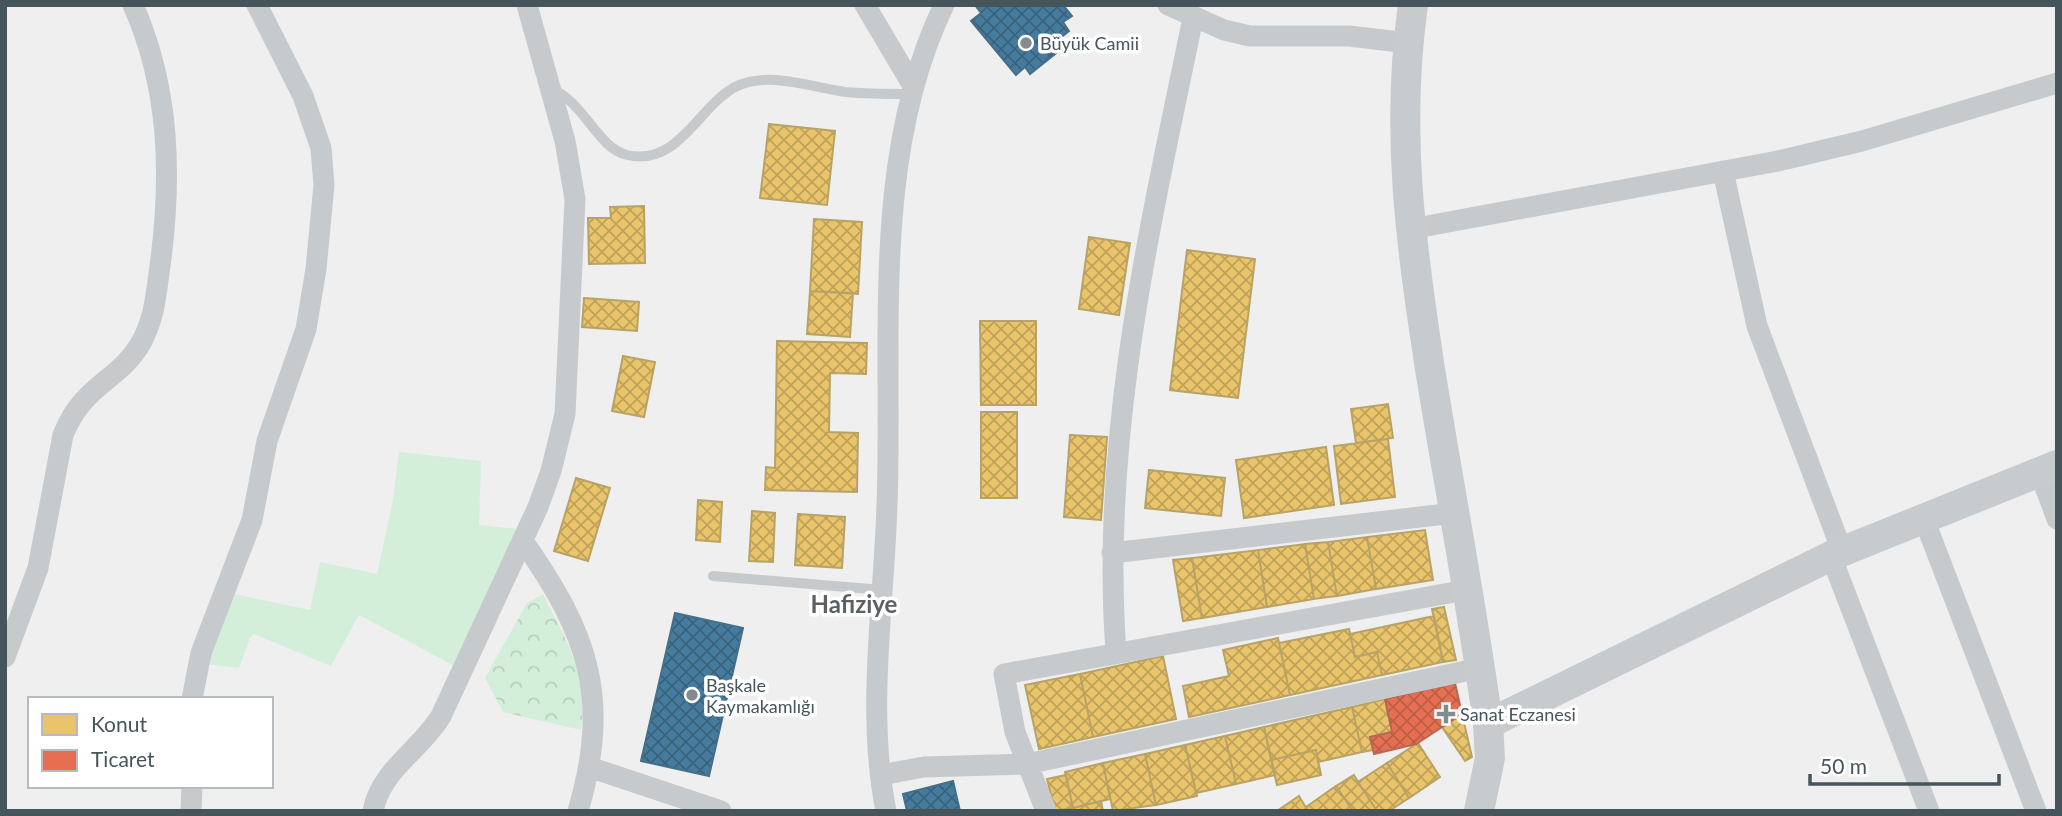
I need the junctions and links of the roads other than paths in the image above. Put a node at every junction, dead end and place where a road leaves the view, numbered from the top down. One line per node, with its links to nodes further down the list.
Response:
1 (133, 5): 26 (street)
2 (257, 5): 28 (street)
3 (527, 5): 11 (street)
4 (864, 5): 12 (street)
5 (944, 5): 12 (street)
6 (1168, 5): 8 (street)
7 (1413, 5): 9 (street)
8 (1193, 18): 9 (street); 20 (street)
9 (1408, 43): 14 (street)
10 (2057, 83): 13 (street)
11 (551, 89): 12 (lane); 19 (street)
12 (911, 90): 23 (street)
13 (1723, 171): 14 (street); 21 (street)
14 (1410, 229): 16 (street)
15 (2048, 469): 17 (street); 18 (street)
16 (1454, 513): 20 (street); 24 (street)
17 (1924, 519): 21 (street); 42 (street)
18 (2057, 519)
19 (523, 541): 31 (street); 35 (street)
20 (1112, 553): 25 (street)
21 (1836, 553): 29 (street); 41 (street)
22 (713, 576): 23 (lane)
23 (883, 590): 32 (street)
24 (1466, 590): 25 (street); 27 (street)
25 (1116, 652): 30 (street)
26 (5, 657)
27 (1480, 668): 29 (street); 30 (street)
28 (192, 697)
29 (1488, 724): 40 (street)
30 (1027, 764): 32 (street); 39 (street)
31 (589, 766): 36 (street); 37 (street)
32 (881, 775): 38 (street)
33 (192, 788): 34 (street)
34 (191, 811)
35 (373, 811)
36 (578, 811)
37 (721, 811)
38 (886, 811)
39 (1046, 811)
40 (1479, 811)
41 (1929, 811)
42 (2036, 811)

